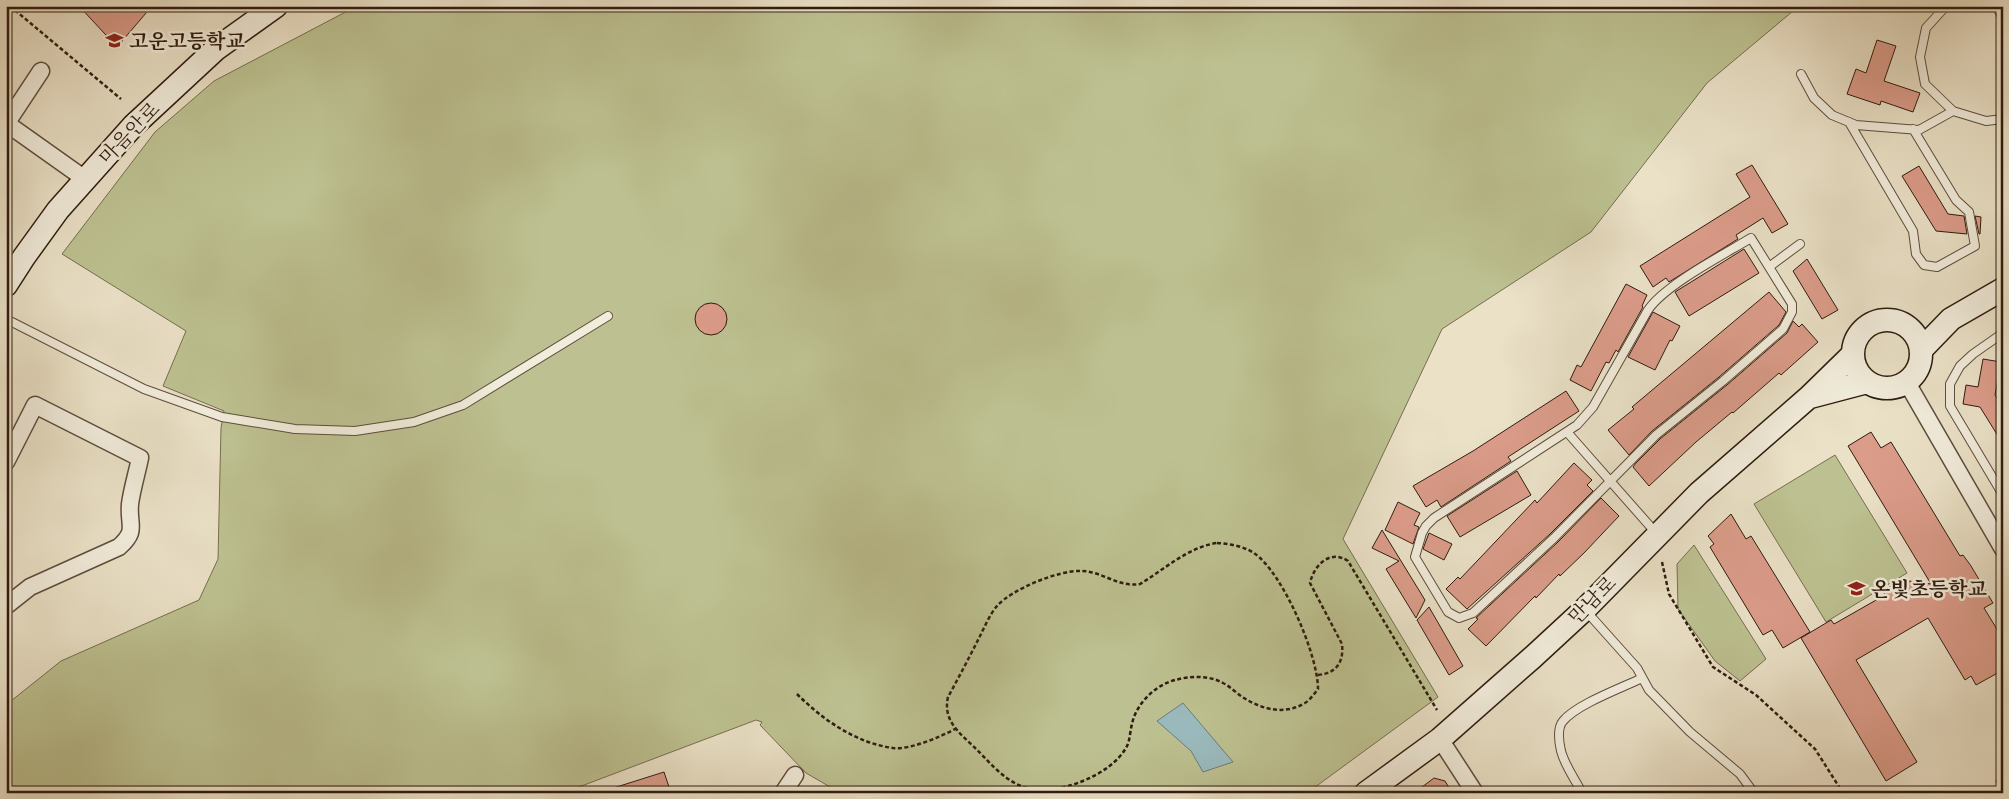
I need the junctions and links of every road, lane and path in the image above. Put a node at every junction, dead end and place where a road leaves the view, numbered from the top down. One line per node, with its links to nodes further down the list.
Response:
1 (10, 6): 8 (path)
2 (276, 6): 14 (street, 마음안로)
3 (1946, 6): 9 (lane)
4 (1996, 6): 5 (lane)
5 (2003, 18)
6 (41, 71): 12 (street)
7 (1801, 74): 11 (lane)
8 (121, 98)
9 (1953, 111): 10 (lane); 13 (lane)
10 (2003, 119)
11 (1849, 122): 13 (lane); 13 (lane)
12 (6, 123): 14 (street)
13 (1913, 129)
14 (85, 179): 17 (street, 마음안로)
15 (1800, 244): 16 (lane)
16 (1769, 267): 29 (lane); 31 (lane)
17 (6, 285)
18 (2003, 289): 21 (street)
19 (608, 316): 20 (lane)
20 (6, 319)
21 (1951, 319): 22 (street); 24 (street)
22 (1897, 322): 24 (street); 25 (street)
23 (2003, 332): 32 (lane)
24 (1921, 350): 26 (street)
25 (1853, 354): 27 (street); 28 (street, 만남로)
26 (1906, 381): 27 (street); 34 (street)
27 (1868, 382): 28 (street)
28 (1809, 397): 33 (street, 만남로)
29 (1567, 432): 31 (lane); 31 (lane)
30 (6, 462): 36 (street)
31 (1610, 481): 33 (lane)
32 (2003, 495)
33 (1658, 534): 37 (street, 만남로)
34 (2003, 549)
35 (1662, 562): 50 (path)
36 (6, 606)
37 (1584, 609): 39 (lane); 43 (street, 만남로)
38 (1318, 675): 41 (path); 42 (path); 42 (path)
39 (1642, 678): 48 (lane); 49 (lane)
40 (797, 694): 42 (path)
41 (1437, 710)
42 (955, 729)
43 (1440, 739): 46 (street, 만남로); 47 (street)
44 (795, 775): 45 (street)
45 (784, 792)
46 (1366, 793)
47 (1475, 793)
48 (1582, 793)
49 (1754, 793)
50 (1843, 793)

